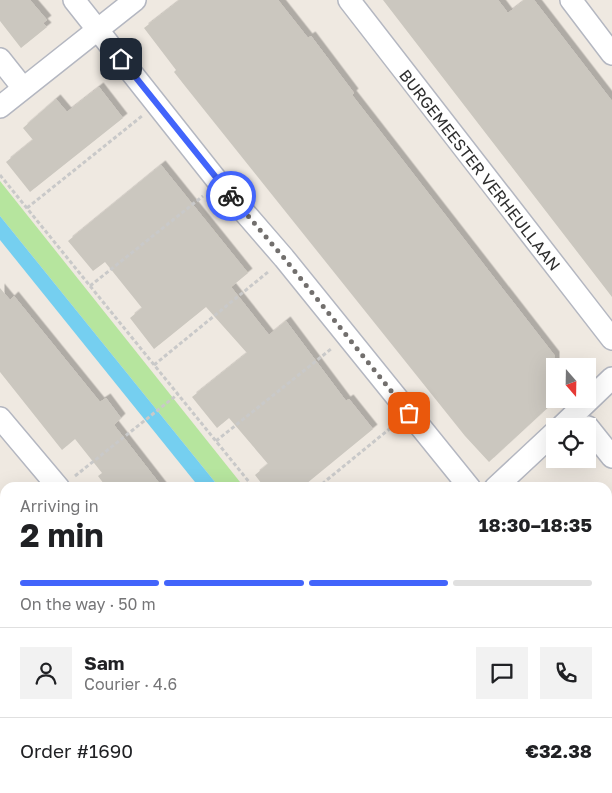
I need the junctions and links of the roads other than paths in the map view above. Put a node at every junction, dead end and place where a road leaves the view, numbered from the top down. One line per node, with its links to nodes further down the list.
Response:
1 (74, 0): 5 (street)
2 (135, 0): 5 (street)
3 (349, 0): 10 (street, BURGEMEESTER VERHEULLAAN)
4 (571, 0): 6 (street)
5 (97, 29): 8 (street); 18 (street)
6 (612, 54)
7 (0, 59): 8 (street)
8 (23, 88): 9 (street)
9 (0, 107)
10 (612, 339)
11 (612, 378): 13 (street)
12 (0, 418): 17 (street)
13 (582, 418)
14 (546, 441): 19 (street)
15 (596, 441): 16 (street)
16 (612, 457)
17 (62, 482)
18 (465, 482)
19 (502, 482)

